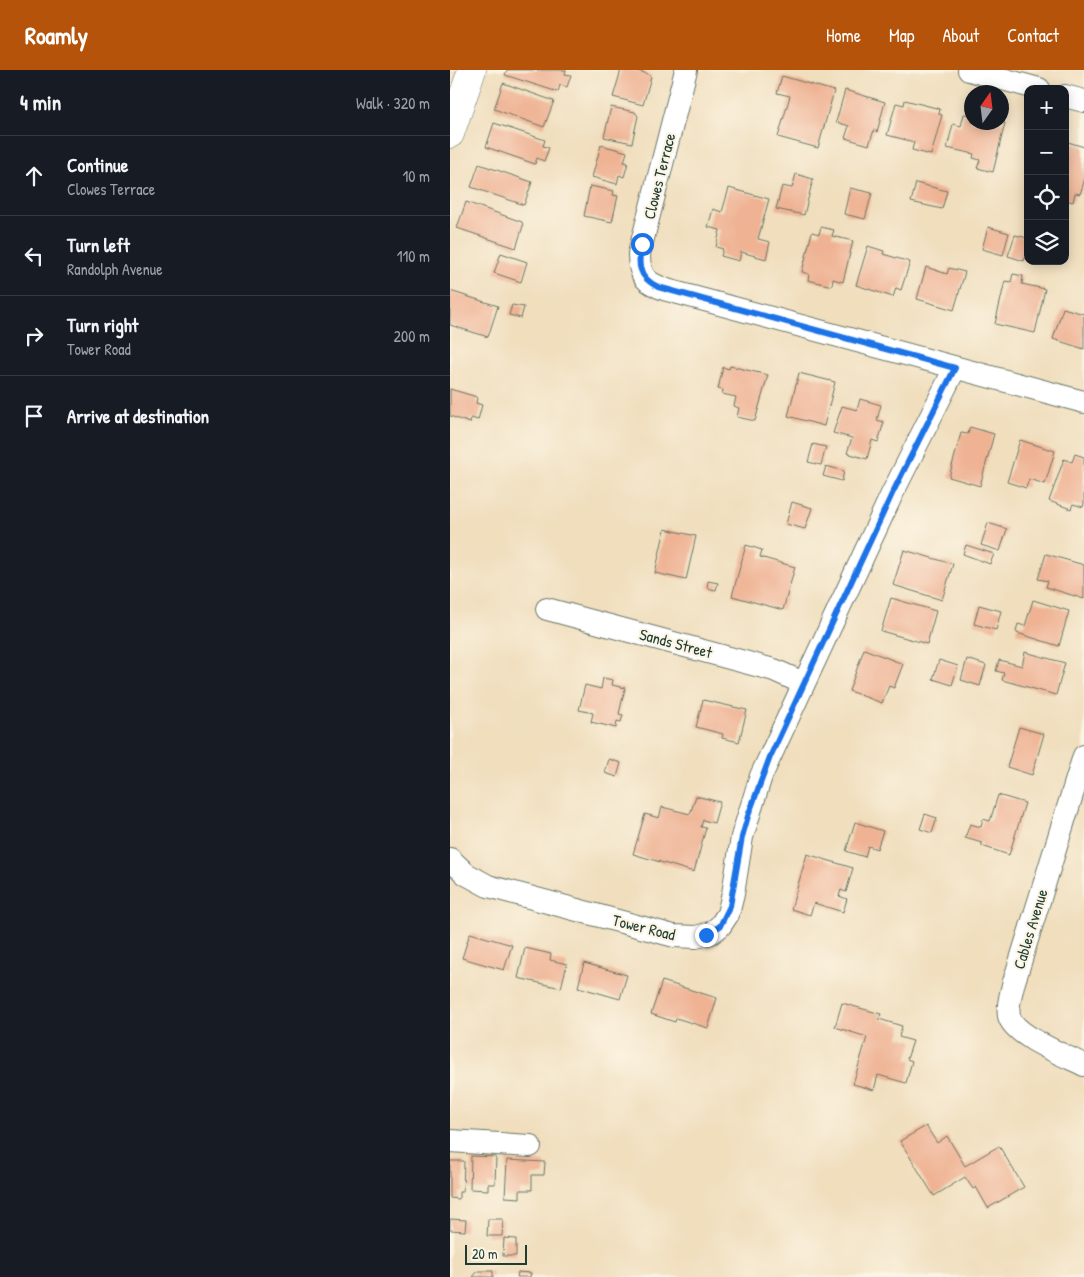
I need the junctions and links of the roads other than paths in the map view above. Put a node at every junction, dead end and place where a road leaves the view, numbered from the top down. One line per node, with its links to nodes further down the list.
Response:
1 (472, 70): 7 (street)
2 (686, 70): 8 (street, Clowes Terrace)
3 (969, 70): 4 (street)
4 (1024, 85)
5 (1069, 97): 6 (street)
6 (1084, 101)
7 (450, 134)
8 (955, 368): 9 (street); 11 (street, Tower Road)
9 (1084, 402)
10 (547, 609): 11 (street, Sands Street)
11 (803, 683): 13 (street, Tower Road)
12 (1084, 756): 14 (street, Cables Avenue)
13 (450, 859)
14 (1084, 1065)
15 (450, 1141): 16 (street)
16 (530, 1146)

